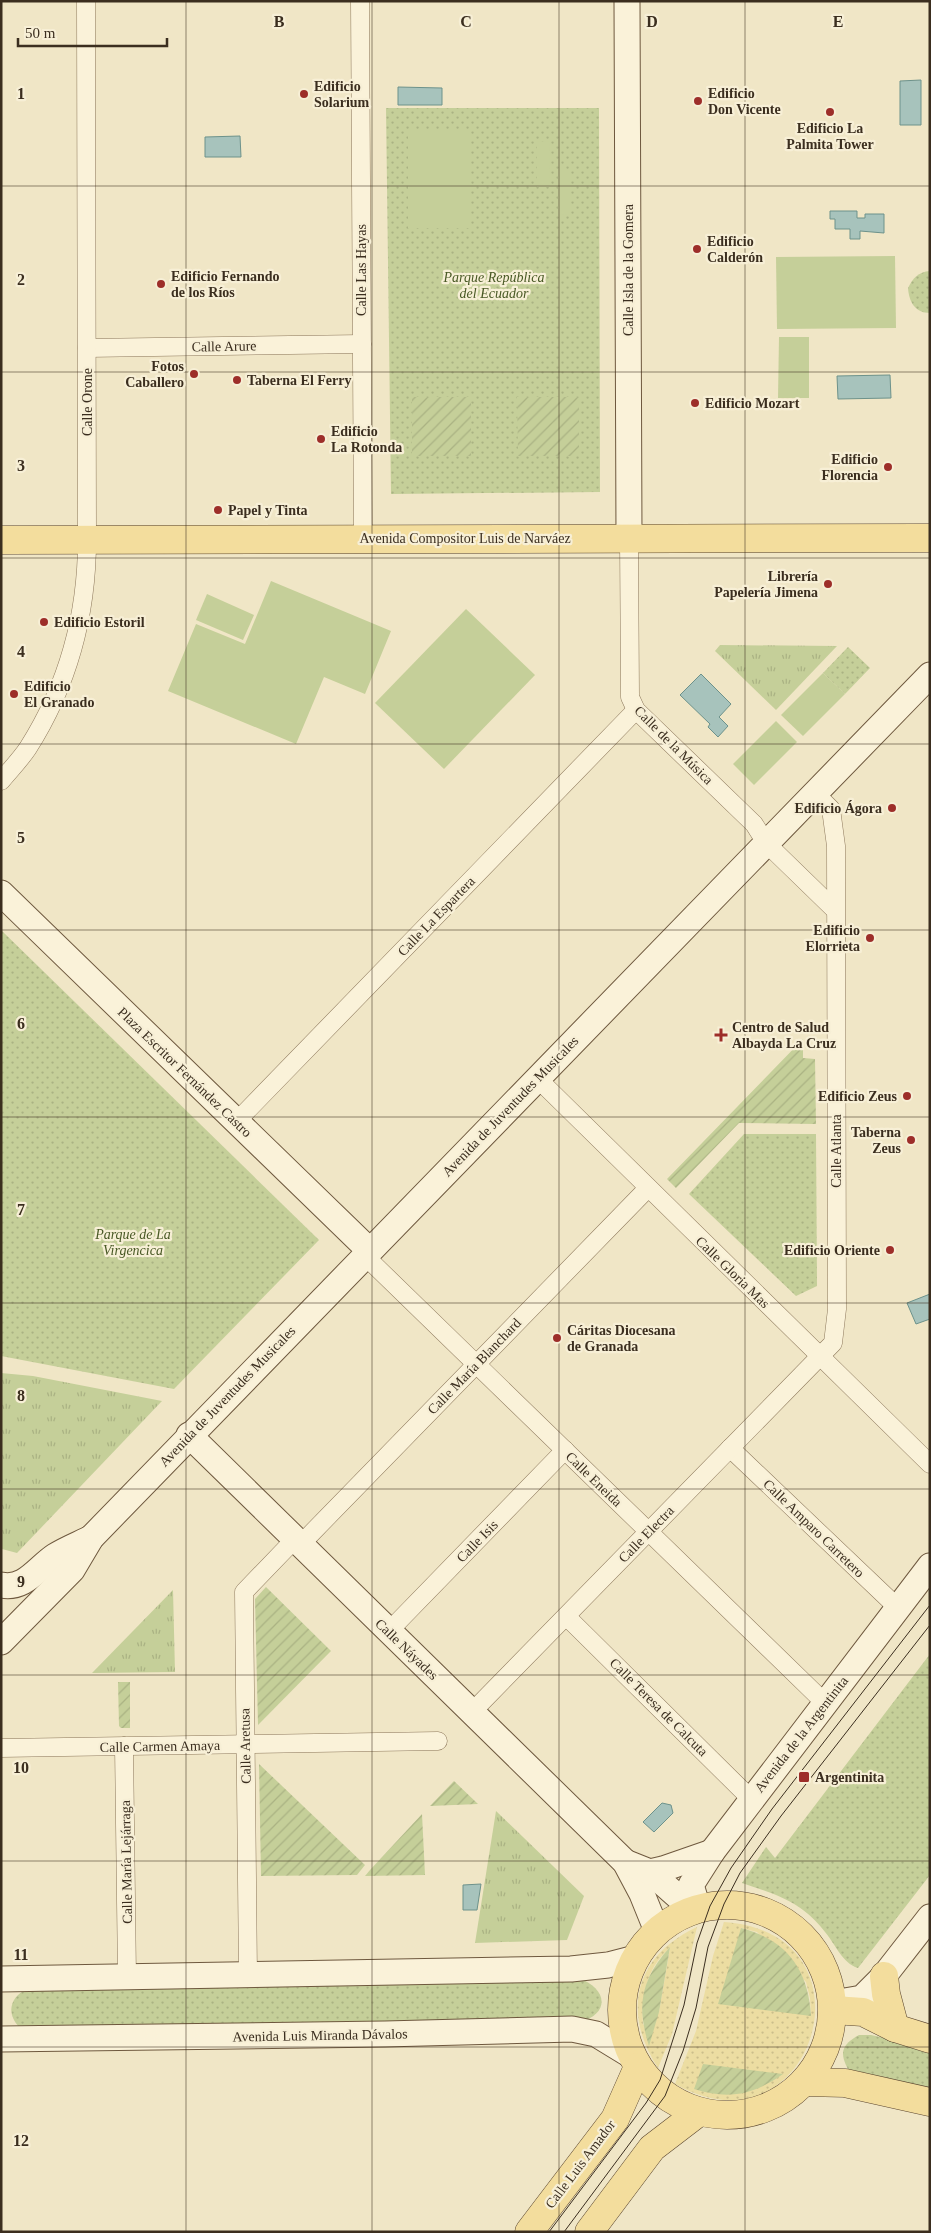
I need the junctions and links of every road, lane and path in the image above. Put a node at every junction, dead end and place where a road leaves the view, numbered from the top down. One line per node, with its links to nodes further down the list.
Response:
1 (86, 1): 5 (street, Calle Orone)
2 (360, 1): 4 (street, Calle Las Hayas)
3 (626, 1): 7 (street, Calle Isla de la Gomera)
4 (362, 344): 5 (street, Calle Arure); 6 (street, Calle Las Hayas)
5 (87, 348): 10 (street, Calle Orone)
6 (363, 538): 7 (main road, Avenida Compositor Luis de Narváez); 10 (main road, Avenida Compositor Luis de Narváez)
7 (629, 538): 8 (main road, Avenida Compositor Luis de Narváez); 12 (street, Calle de la Música)
8 (930, 538)
9 (1, 540): 10 (main road, Avenida Compositor Luis de Narváez)
10 (87, 540): 13 (street, Calle Orone)
11 (930, 675): 14 (street, Avenida de Juventudes Musicales)
12 (636, 710): 15 (street, Calle de la Música); 19 (street, Calle La Espartera)
13 (1, 781)
14 (815, 793): 15 (street, Avenida de Juventudes Musicales); 17 (street, Calle Atlanta)
15 (766, 843): 17 (street); 18 (street, Avenida de Juventudes Musicales)
16 (1, 893): 19 (street, Plaza Escritor Fernández Castro)
17 (835, 910): 22 (street, Calle Atlanta)
18 (538, 1079): 20 (street, Calle Gloria Mas); 21 (street, Avenida de Juventudes Musicales)
19 (236, 1122): 21 (street, Plaza Escritor Fernández Castro)
20 (648, 1188): 22 (street, Calle Gloria Mas); 23 (street, Calle María Blanchard)
21 (366, 1253): 23 (street, Calle Eneida); 24 (street, Avenida de Juventudes Musicales)
22 (820, 1357): 25 (street, Calle Electra); 27 (street, Calle Gloria Mas)
23 (476, 1364): 26 (street, Calle Eneida); 30 (street, Calle María Blanchard)
24 (189, 1435): 29 (street, Avenida de Juventudes Musicales); 30 (street, Calle Náyades)
25 (730, 1448): 28 (street, Calle Electra); 33 (street, Calle Amparo Carretero)
26 (565, 1450): 28 (street, Calle Eneida); 35 (street, Calle Isis)
27 (930, 1464)
28 (648, 1532): 34 (street, Calle Electra); 37 (street, Calle Eneida)
29 (91, 1538): 32 (street, Avenida de Juventudes Musicales); 36 (street, Avenida de Juventudes Musicales)
30 (298, 1542): 35 (street, Calle Náyades); 40 (street, Calle Aretusa)
31 (930, 1566): 33 (street, Avenida de la Argentinita)
32 (1, 1585)
33 (898, 1608): 37 (street, Avenida de la Argentinita)
34 (566, 1616): 38 (street, Calle Electra); 43 (street, Calle Teresa de Calcuta)
35 (388, 1631): 38 (street, Calle Náyades)
36 (1, 1642)
37 (825, 1703): 43 (street, Avenida de la Argentinita)
38 (472, 1712): 45 (street, Calle Náyades)
39 (438, 1741): 40 (street, Calle Carmen Amaya)
40 (245, 1744): 41 (street, Calle Carmen Amaya); 51 (street, Calle Aretusa)
41 (124, 1746): 42 (street, Calle Carmen Amaya); 53 (street, Calle María Lejárraga)
42 (1, 1748)
43 (751, 1799): 44 (street, Avenida de la Argentinita)
44 (712, 1852): 46 (street); 47 (street, Avenida de la Argentinita)
45 (625, 1862): 46 (street, Calle Náyades); 49 (street, Calle Náyades)
46 (650, 1872): 47 (street, Calle Náyades)
47 (695, 1909): 49 (main road); 55 (main road)
48 (930, 1917): 52 (street)
49 (657, 1931): 50 (main road)
50 (635, 1958): 51 (street); 59 (main road)
51 (248, 1975): 53 (street)
52 (884, 1976): 55 (street); 56 (main road)
53 (127, 1977): 54 (street)
54 (1, 1979)
55 (833, 2006): 56 (main road); 60 (main road)
56 (895, 2028): 58 (main road)
57 (1, 2039): 59 (street, Avenida Luis Miranda Dávalos)
58 (930, 2039)
59 (635, 2061): 62 (main road); 63 (main road, Calle Luis Amador)
60 (806, 2082): 61 (main road); 62 (main road)
61 (930, 2102)
62 (699, 2112): 64 (main road)
63 (530, 2232)
64 (589, 2232)

